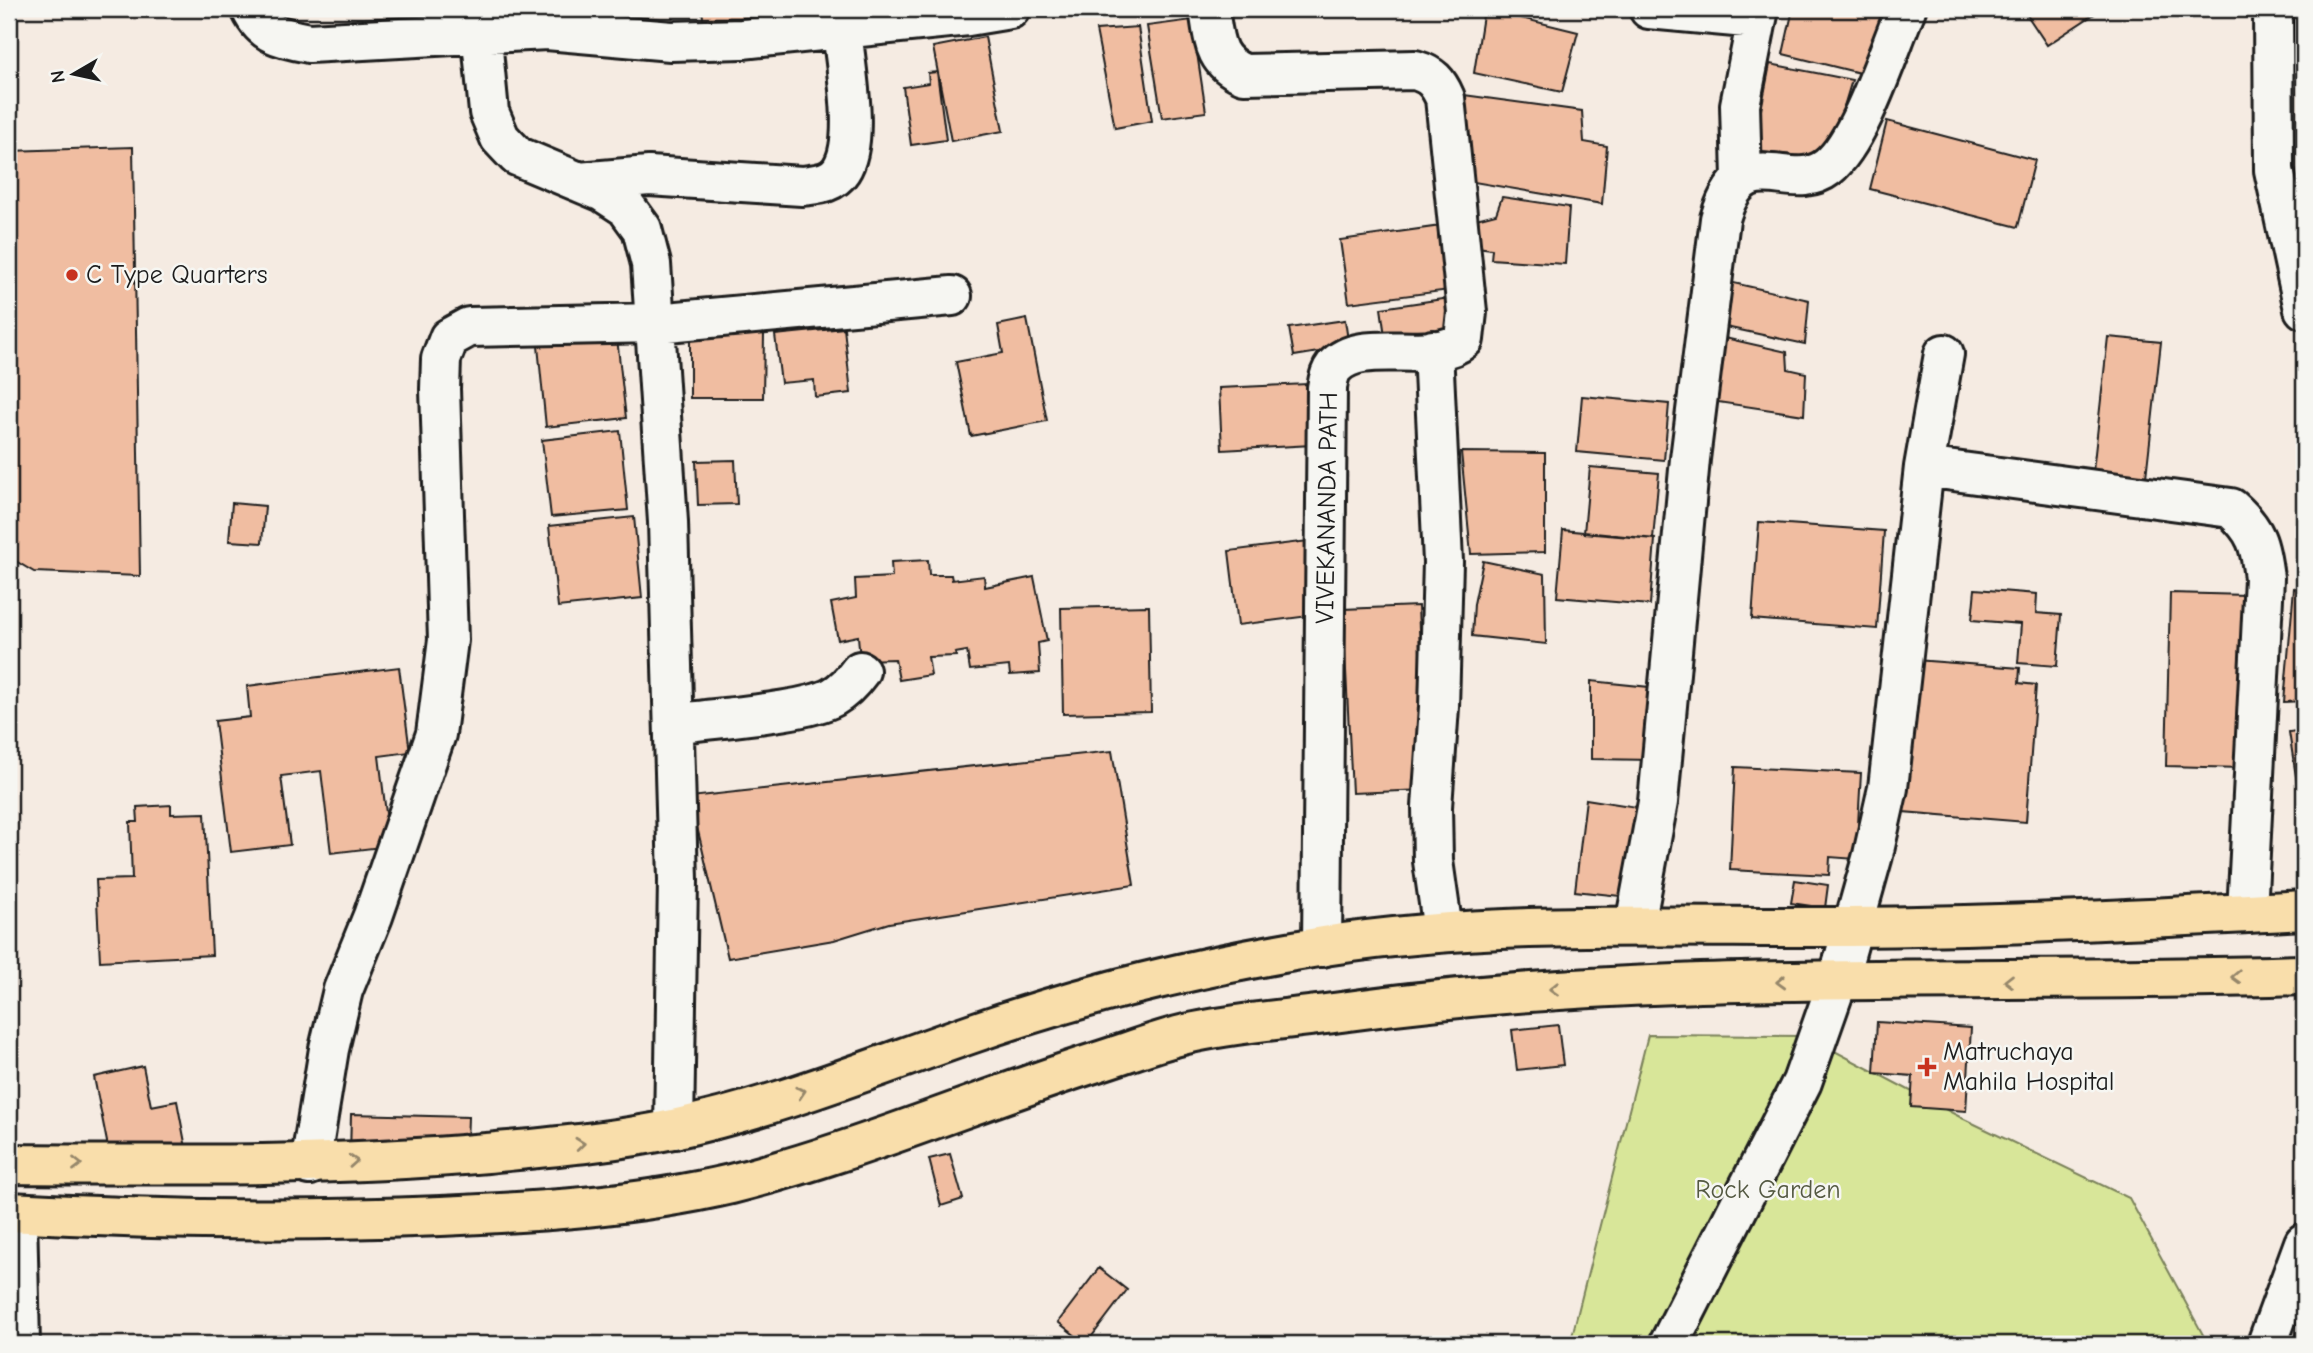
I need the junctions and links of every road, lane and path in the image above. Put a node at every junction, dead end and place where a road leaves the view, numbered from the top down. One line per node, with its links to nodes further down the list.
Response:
1 (251, 9): 8 (street)
2 (1010, 9): 9 (street)
3 (1209, 9): 15 (street, VIVEKANANDA PATH)
4 (1649, 9): 7 (street)
5 (1906, 9): 10 (street)
6 (2273, 9): 13 (street)
7 (1758, 14): 10 (street)
8 (480, 21): 9 (street); 11 (street)
9 (864, 21): 11 (street)
10 (1742, 179): 22 (street)
11 (579, 183): 14 (street)
12 (952, 296): 14 (street)
13 (2304, 309)
14 (656, 323): 19 (street); 30 (street)
15 (1433, 350): 24 (street); 25 (street, VIVEKANANDA PATH)
16 (1944, 354): 17 (street)
17 (1924, 467): 21 (street); 23 (street)
18 (860, 671): 19 (street)
19 (674, 724): 28 (street)
20 (2304, 910): 21 (main road)
21 (2247, 913): 23 (main road)
22 (1636, 925): 23 (main road); 24 (main road)
23 (1850, 927): 27 (street)
24 (1443, 931): 25 (main road)
25 (1322, 947): 28 (main road, one-way to 25)
26 (2304, 975): 27 (main road, one-way to 27)
27 (1838, 980): 31 (main road, one-way to 31); 34 (street)
28 (674, 1129): 30 (main road, one-way to 28)
29 (9, 1164): 30 (main road, one-way to 30)
30 (310, 1165)
31 (13, 1212): 33 (street)
32 (2304, 1242): 35 (street)
33 (20, 1344)
34 (1669, 1344)
35 (2267, 1344)

